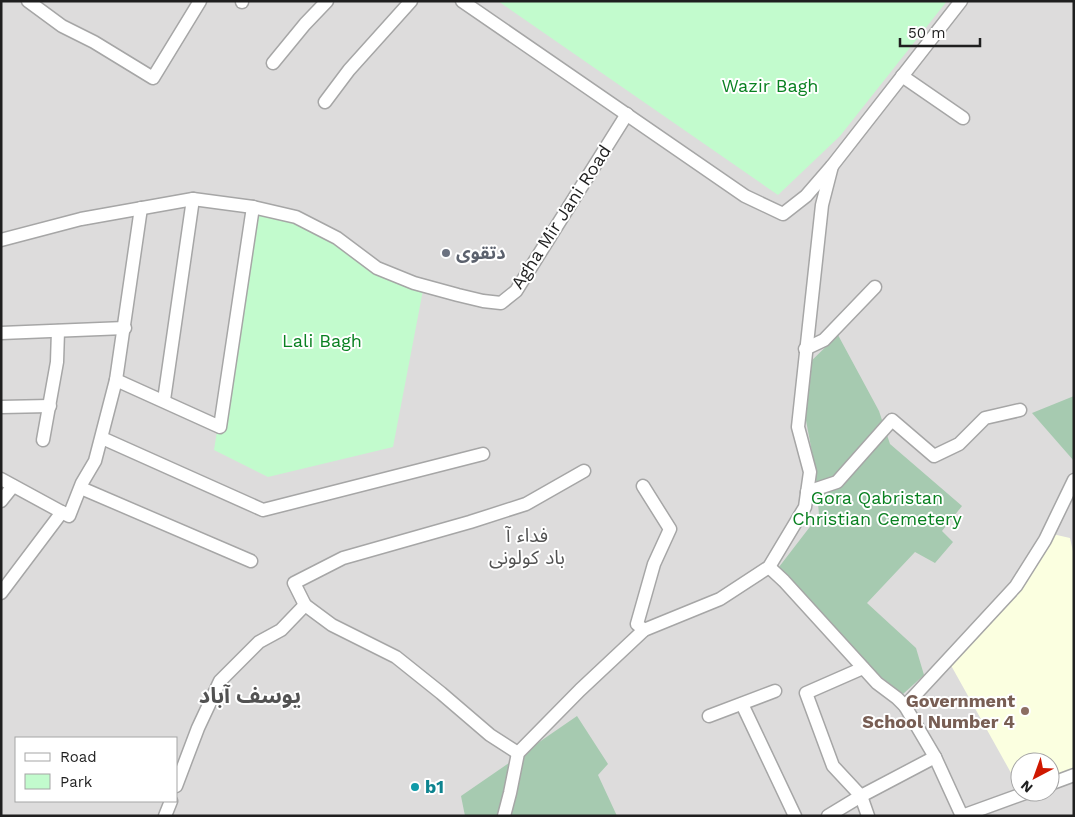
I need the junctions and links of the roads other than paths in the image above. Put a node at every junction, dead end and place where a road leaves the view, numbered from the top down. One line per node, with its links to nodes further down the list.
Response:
1 (28, 1): 2 (street)
2 (200, 1)
3 (327, 1): 7 (street)
4 (411, 1): 9 (street)
5 (462, 1): 10 (street)
6 (961, 1): 8 (street)
7 (273, 63)
8 (902, 76): 11 (street); 12 (street)
9 (325, 102)
10 (627, 114): 12 (street); 14 (street, Agha Mir Jani Road)
11 (963, 118)
12 (832, 166): 21 (street)
13 (193, 199): 14 (street, Agha Mir Jani Road); 15 (street, Agha Mir Jani Road); 23 (street)
14 (253, 207): 23 (street)
15 (141, 208): 16 (street, Agha Mir Jani Road); 18 (street)
16 (1, 240)
17 (875, 288): 21 (street)
18 (125, 328): 19 (street); 22 (street)
19 (58, 331): 20 (street); 24 (street)
20 (1, 333)
21 (805, 349): 36 (street)
22 (116, 380): 23 (street); 27 (street)
23 (164, 400)
24 (50, 406): 25 (street); 28 (street)
25 (1, 407)
26 (1020, 410): 36 (street)
27 (102, 438): 29 (street); 35 (street)
28 (43, 440)
29 (483, 454)
30 (584, 471): 42 (street)
31 (1, 479): 33 (street)
32 (1074, 480): 47 (street)
33 (13, 486): 37 (street); 38 (street)
34 (643, 486): 43 (street)
35 (80, 488): 38 (street); 39 (street)
36 (807, 492): 40 (street)
37 (1, 501)
38 (62, 512): 41 (street)
39 (251, 561)
40 (769, 567): 43 (street); 44 (street)
41 (1, 593)
42 (305, 605): 49 (street); 53 (street)
43 (644, 630): 49 (street)
44 (863, 668): 47 (street); 54 (street)
45 (775, 691): 46 (street)
46 (742, 704): 48 (street); 59 (street)
47 (905, 706): 50 (street)
48 (709, 716)
49 (518, 753): 58 (street)
50 (935, 757): 54 (street); 62 (street)
51 (1074, 775): 52 (street)
52 (1060, 780)
53 (178, 781)
54 (861, 796): 60 (street); 61 (street)
55 (1010, 799): 62 (street)
56 (171, 802): 57 (street)
57 (165, 816)
58 (504, 816)
59 (795, 816)
60 (828, 816)
61 (868, 816)
62 (962, 816)

